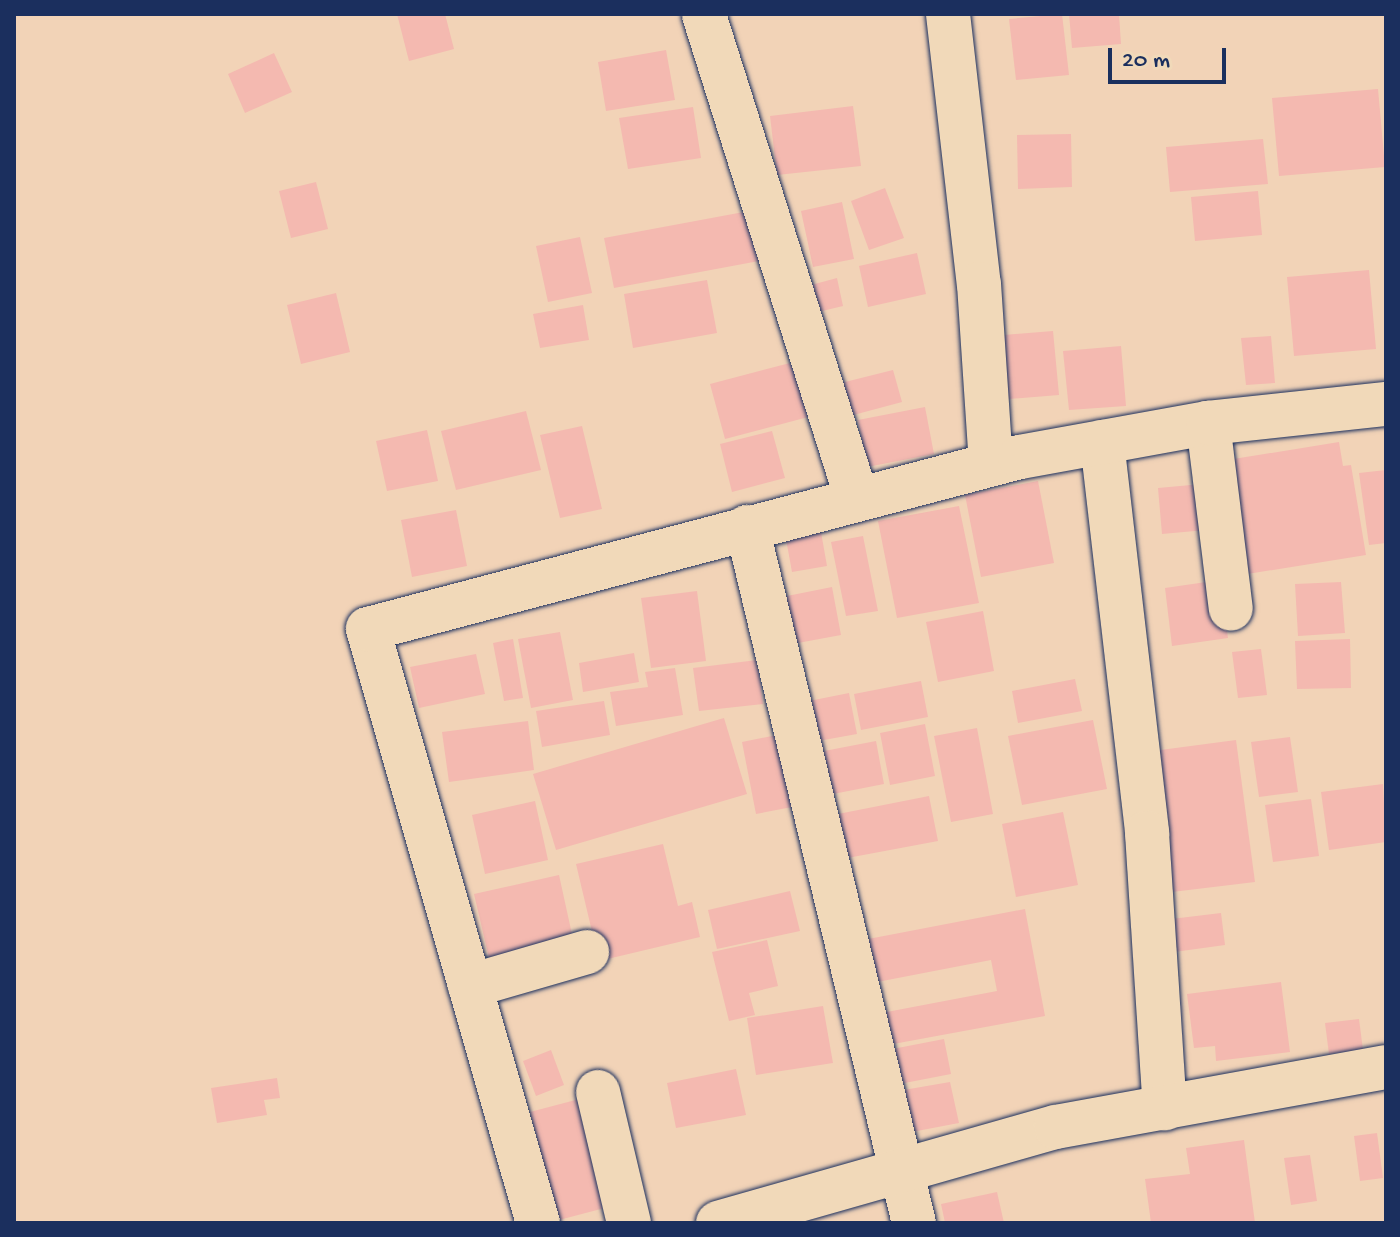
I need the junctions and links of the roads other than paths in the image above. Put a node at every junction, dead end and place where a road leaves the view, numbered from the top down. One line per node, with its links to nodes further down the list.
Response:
1 (948, 14): 6 (street)
2 (704, 15): 7 (street)
3 (1386, 404): 4 (street)
4 (1208, 423): 5 (street); 9 (street)
5 (1102, 442): 6 (street); 14 (street)
6 (991, 465): 7 (street)
7 (857, 499): 8 (street)
8 (747, 527): 11 (street); 15 (street)
9 (1231, 609)
10 (587, 952): 11 (street)
11 (470, 986): 16 (street)
12 (1386, 1067): 14 (street)
13 (598, 1092): 17 (street)
14 (1165, 1108): 15 (street)
15 (900, 1171): 18 (street); 19 (street)
16 (538, 1223)
17 (629, 1223)
18 (718, 1223)
19 (914, 1223)

